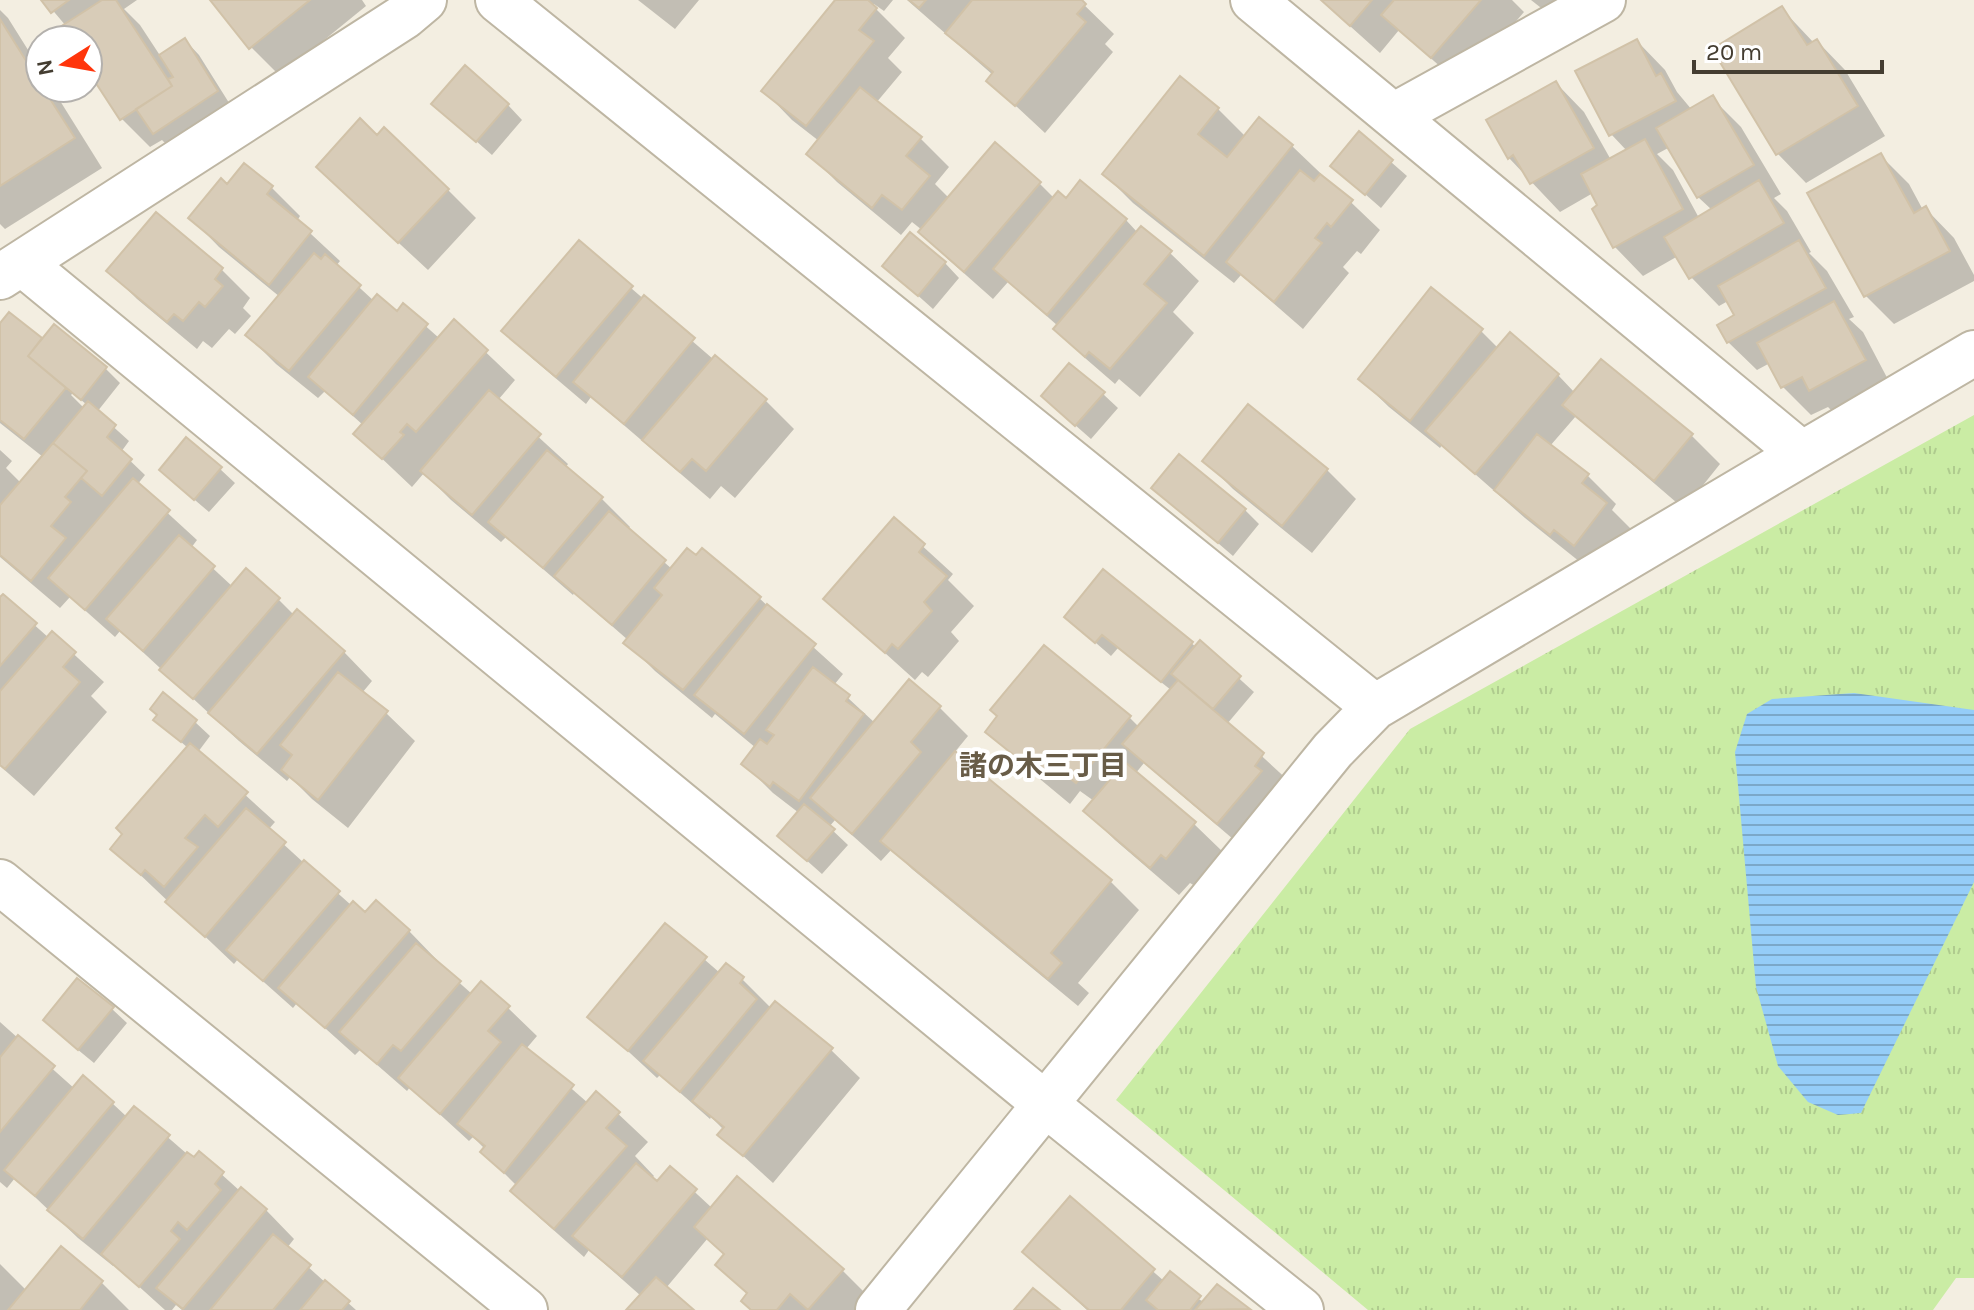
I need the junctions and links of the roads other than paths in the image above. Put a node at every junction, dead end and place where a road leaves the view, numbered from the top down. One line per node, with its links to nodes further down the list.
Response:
1 (424, 0): 6 (street)
2 (498, 0): 9 (street)
3 (1253, 0): 5 (street)
4 (1603, 0): 5 (street)
5 (1395, 115): 8 (street)
6 (12, 270): 11 (street)
7 (1974, 353): 8 (street)
8 (1802, 454): 9 (street)
9 (1375, 707): 11 (street)
10 (0, 882): 12 (street)
11 (1044, 1103): 13 (street); 14 (street)
12 (525, 1310)
13 (878, 1310)
14 (1301, 1310)

